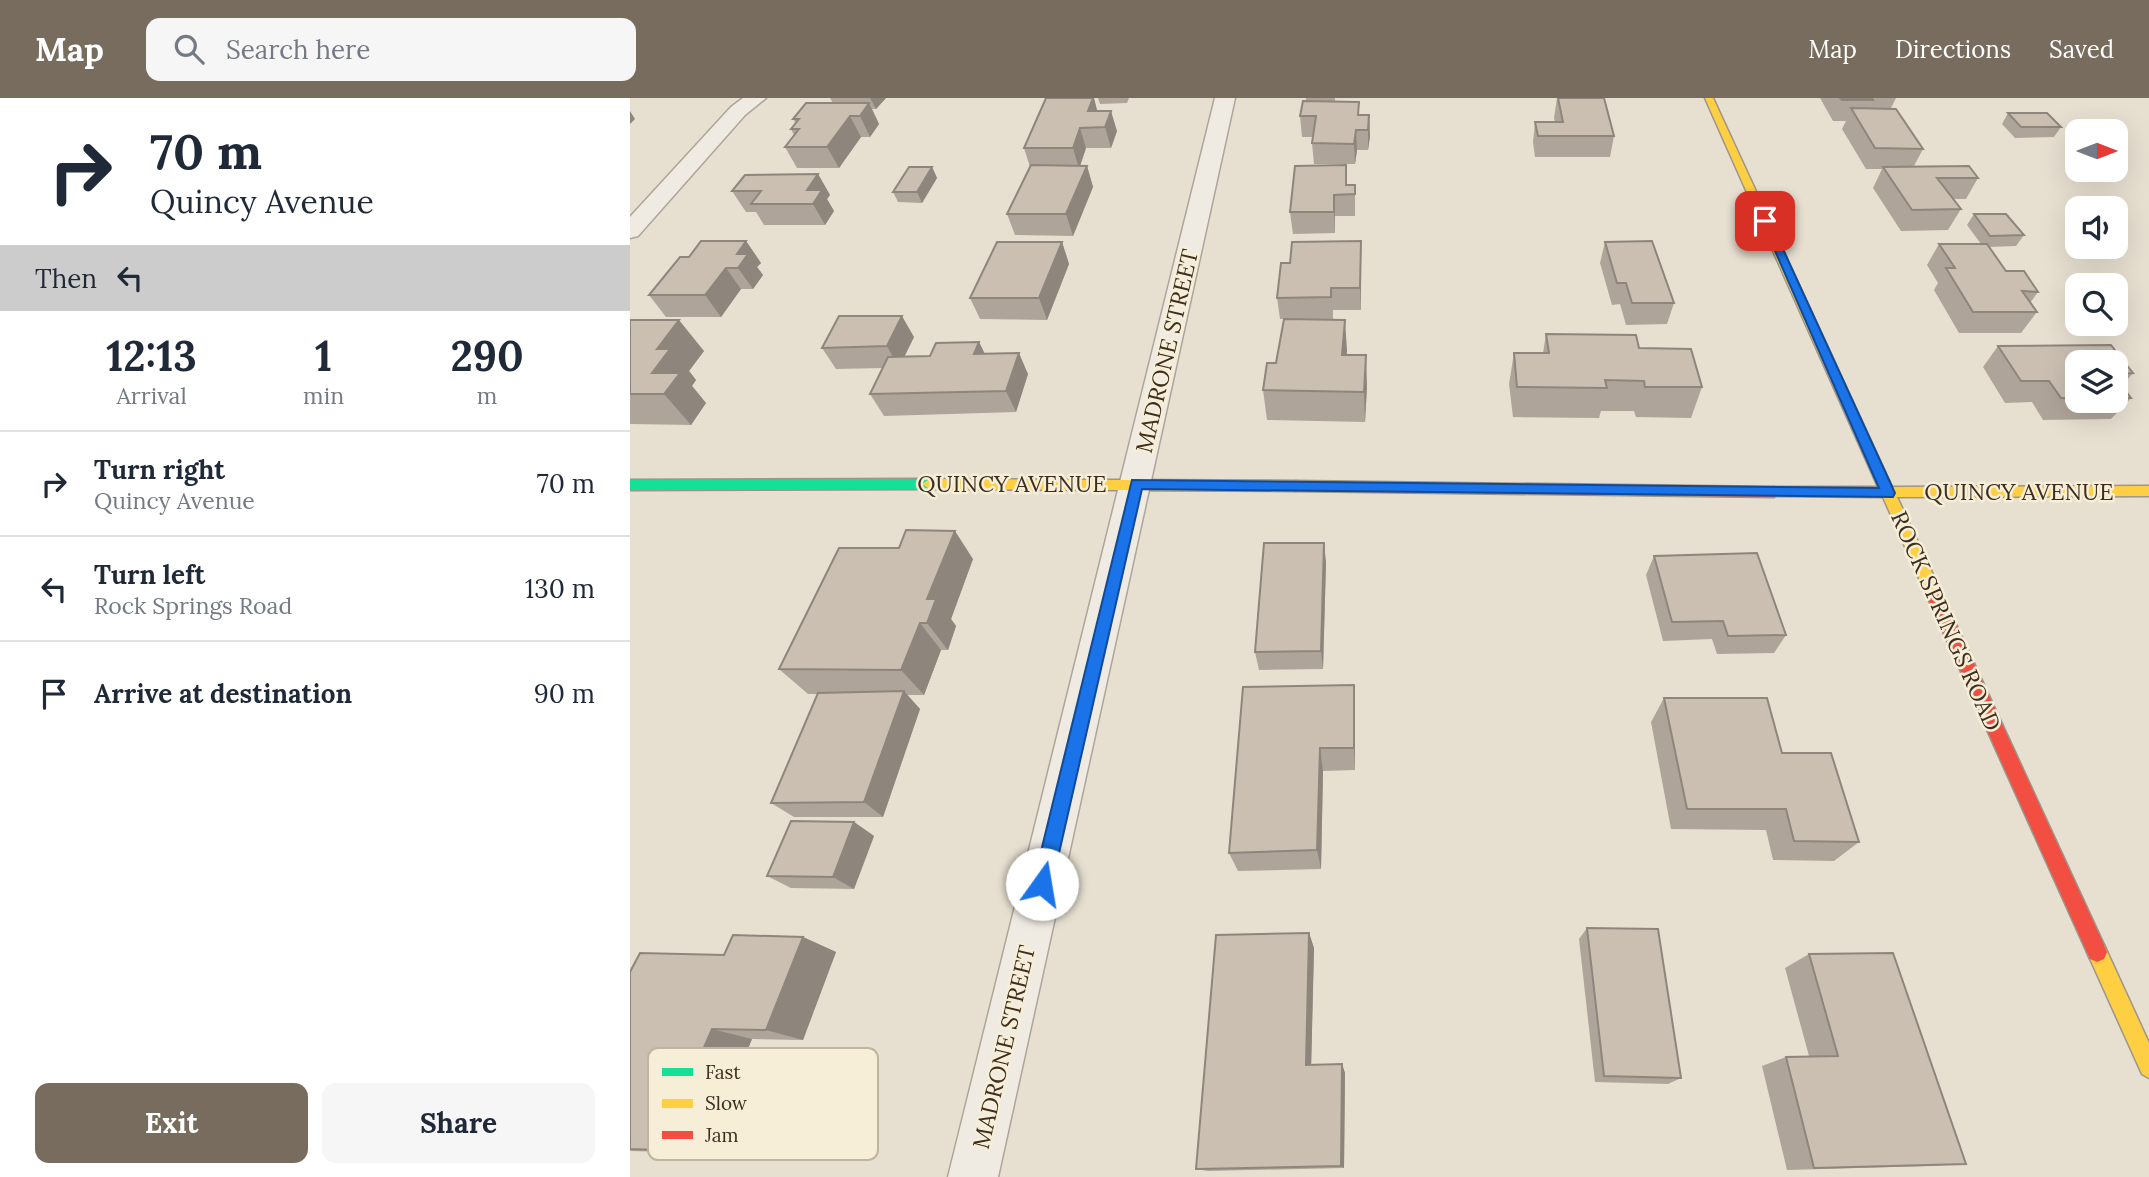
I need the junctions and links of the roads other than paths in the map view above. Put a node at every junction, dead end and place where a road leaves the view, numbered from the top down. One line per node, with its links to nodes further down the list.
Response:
1 (756, 98): 4 (street)
2 (1225, 98): 5 (street, MADRONE STREET)
3 (1709, 98): 8 (street, ROCK SPRINGS ROAD)
4 (630, 231)
5 (1136, 484): 6 (street, QUINCY AVENUE); 8 (street, QUINCY AVENUE); 10 (street, MADRONE STREET)
6 (630, 485)
7 (2149, 491): 8 (street, QUINCY AVENUE)
8 (1888, 493): 9 (street, ROCK SPRINGS ROAD)
9 (2149, 1067)
10 (973, 1177)

